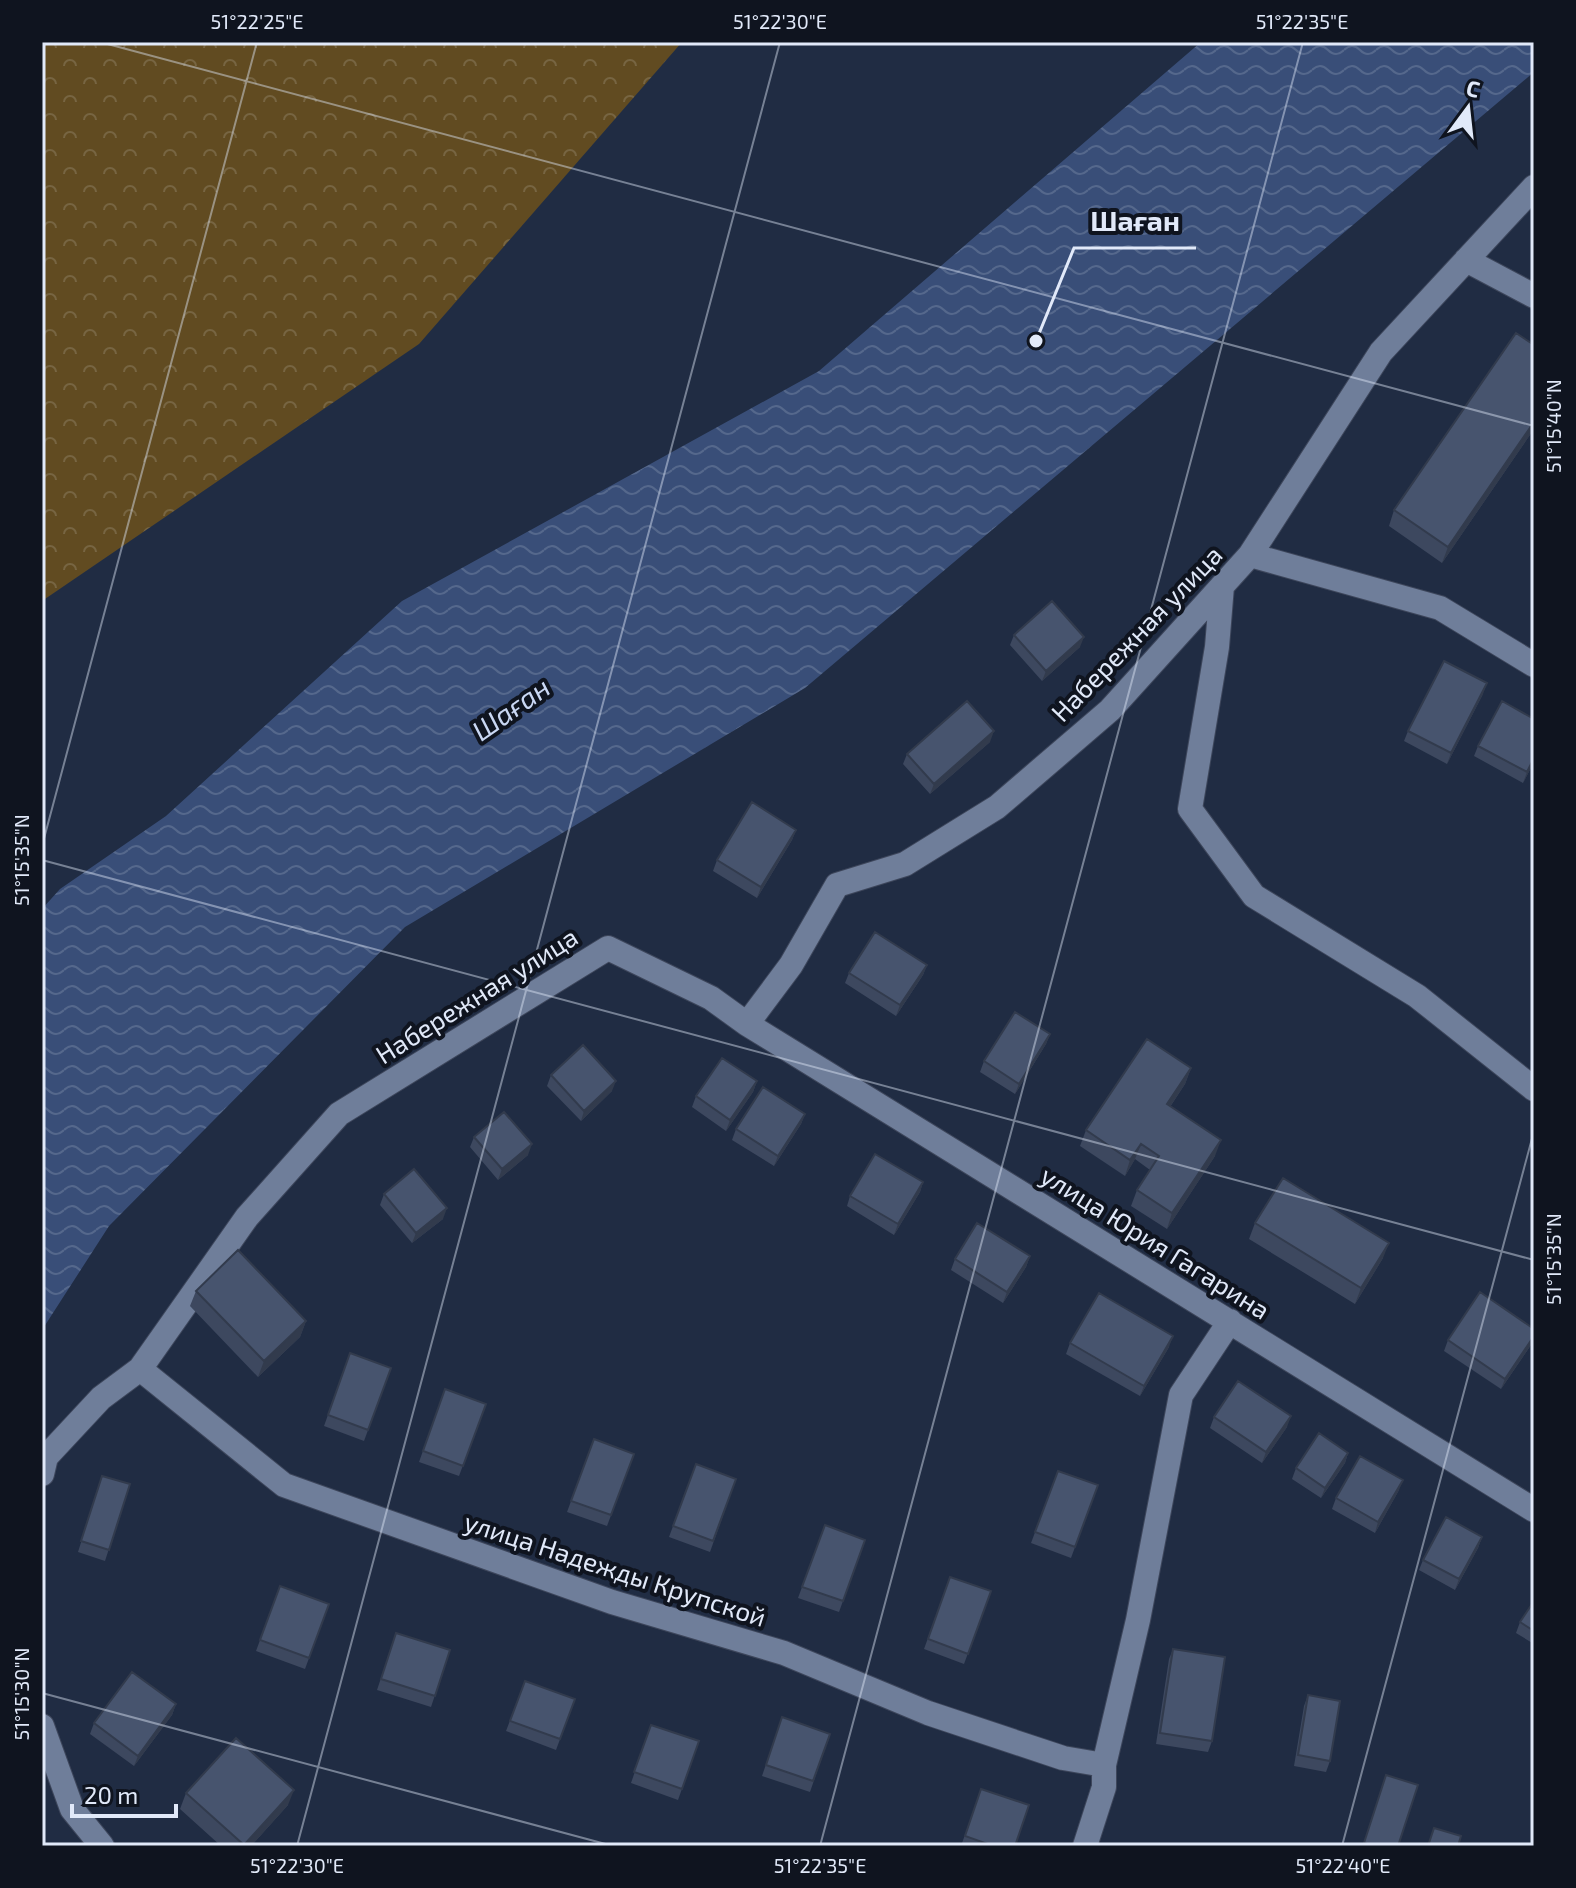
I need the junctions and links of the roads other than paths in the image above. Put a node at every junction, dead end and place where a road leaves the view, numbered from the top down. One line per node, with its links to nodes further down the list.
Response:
1 (1534, 187): 2 (street, Набережная улица)
2 (1466, 260): 3 (street); 4 (street, Набережная улица)
3 (1534, 296)
4 (1250, 555): 5 (street, Набережная улица); 6 (street)
5 (1222, 586): 7 (street, Набережная улица); 8 (street)
6 (1534, 665)
7 (747, 1024): 9 (street, улица Юрия Гагарина); 10 (street, Набережная улица)
8 (1534, 1089)
9 (1230, 1321): 12 (street, улица Юрия Гагарина); 14 (street)
10 (140, 1369): 11 (street, Набережная улица); 14 (street, улица Надежды Крупской)
11 (42, 1474)
12 (1534, 1510)
13 (42, 1726): 15 (street)
14 (1104, 1765): 16 (street)
15 (102, 1846)
16 (1085, 1846)

